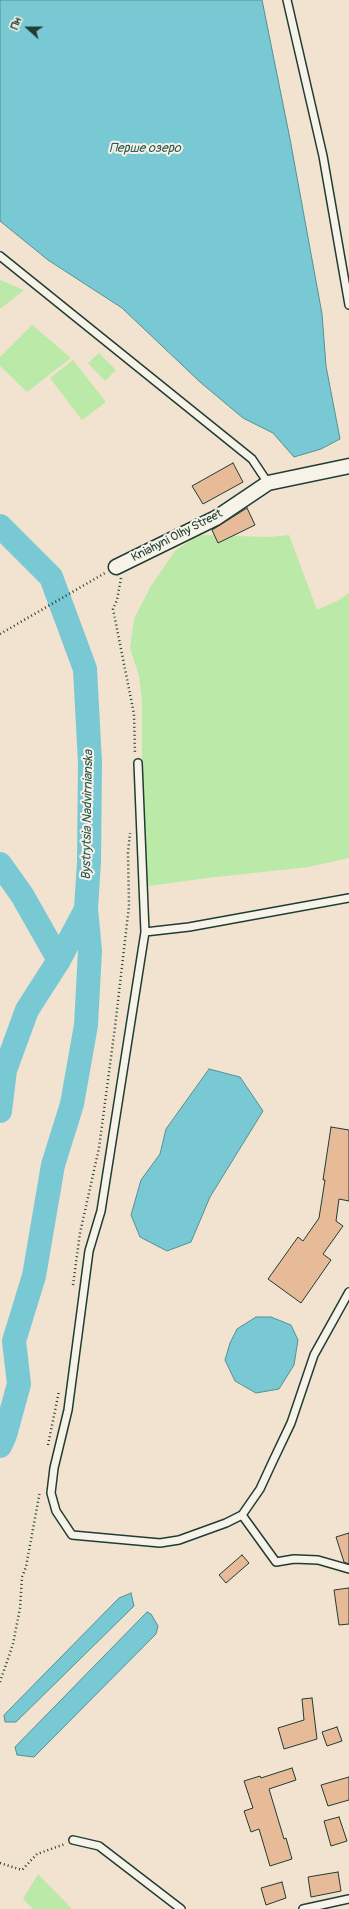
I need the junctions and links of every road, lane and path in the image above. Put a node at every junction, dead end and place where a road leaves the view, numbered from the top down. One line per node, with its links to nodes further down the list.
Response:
1 (287, 0): 3 (lane)
2 (0, 256): 5 (lane)
3 (349, 305)
4 (349, 466): 5 (street, Kniahyni Olhy Street)
5 (268, 483): 6 (street, Kniahyni Olhy Street)
6 (118, 572): 7 (path); 8 (path)
7 (0, 634)
8 (135, 755)
9 (138, 763): 12 (lane)
10 (130, 831): 13 (path)
11 (349, 898): 12 (lane)
12 (145, 932): 18 (lane)
13 (72, 1292)
14 (349, 1292): 18 (lane)
15 (60, 1389): 16 (path)
16 (47, 1448)
17 (40, 1490): 20 (path)
18 (242, 1515): 19 (lane)
19 (349, 1569)
20 (0, 1682)
21 (73, 1840): 22 (path); 24 (lane)
22 (0, 1863)
23 (349, 1899): 25 (lane)
24 (181, 1909)
25 (303, 1909)

